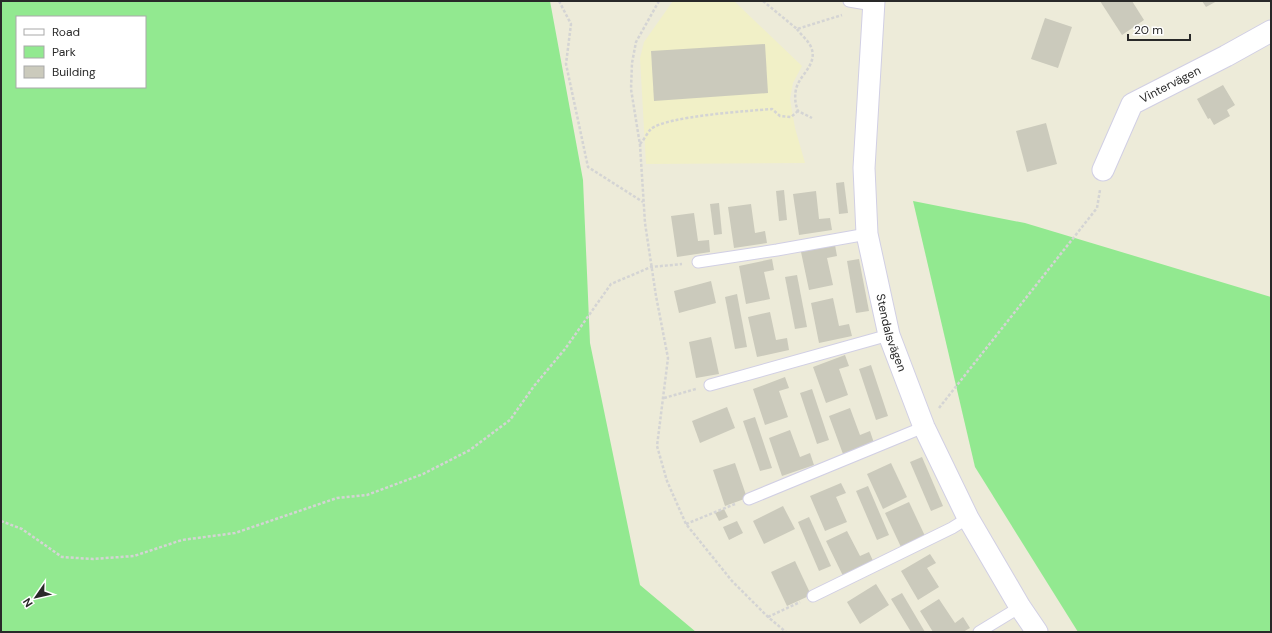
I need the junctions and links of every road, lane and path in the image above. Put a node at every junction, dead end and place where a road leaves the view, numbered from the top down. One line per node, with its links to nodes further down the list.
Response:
1 (559, 1): 12 (path)
2 (659, 1): 10 (path)
3 (763, 1): 6 (path)
4 (849, 1): 5 (lane)
5 (874, 3): 6 (path); 13 (street, Stendalsvägen)
6 (797, 29): 8 (path)
7 (1271, 31): 11 (street, Vintervägen)
8 (798, 111): 9 (path); 10 (path)
9 (812, 118)
10 (640, 145): 12 (path)
11 (1103, 170): 19 (path)
12 (644, 202): 15 (path)
13 (868, 234): 14 (lane); 16 (street, Stendalsvägen)
14 (698, 262): 15 (path)
15 (652, 268): 18 (path); 22 (path)
16 (889, 335): 17 (lane); 19 (street, Stendalsvägen)
17 (710, 385): 18 (path)
18 (663, 398): 23 (path)
19 (924, 427): 20 (lane); 21 (street, Stendalsvägen)
20 (749, 499): 23 (path)
21 (968, 518): 24 (lane); 25 (street, Stendalsvägen)
22 (1, 521)
23 (686, 524): 26 (path)
24 (813, 596): 26 (path)
25 (1020, 607): 28 (lane); 29 (street, Stendalsvägen)
26 (768, 617): 27 (path)
27 (786, 632)
28 (978, 632)
29 (1037, 632)

